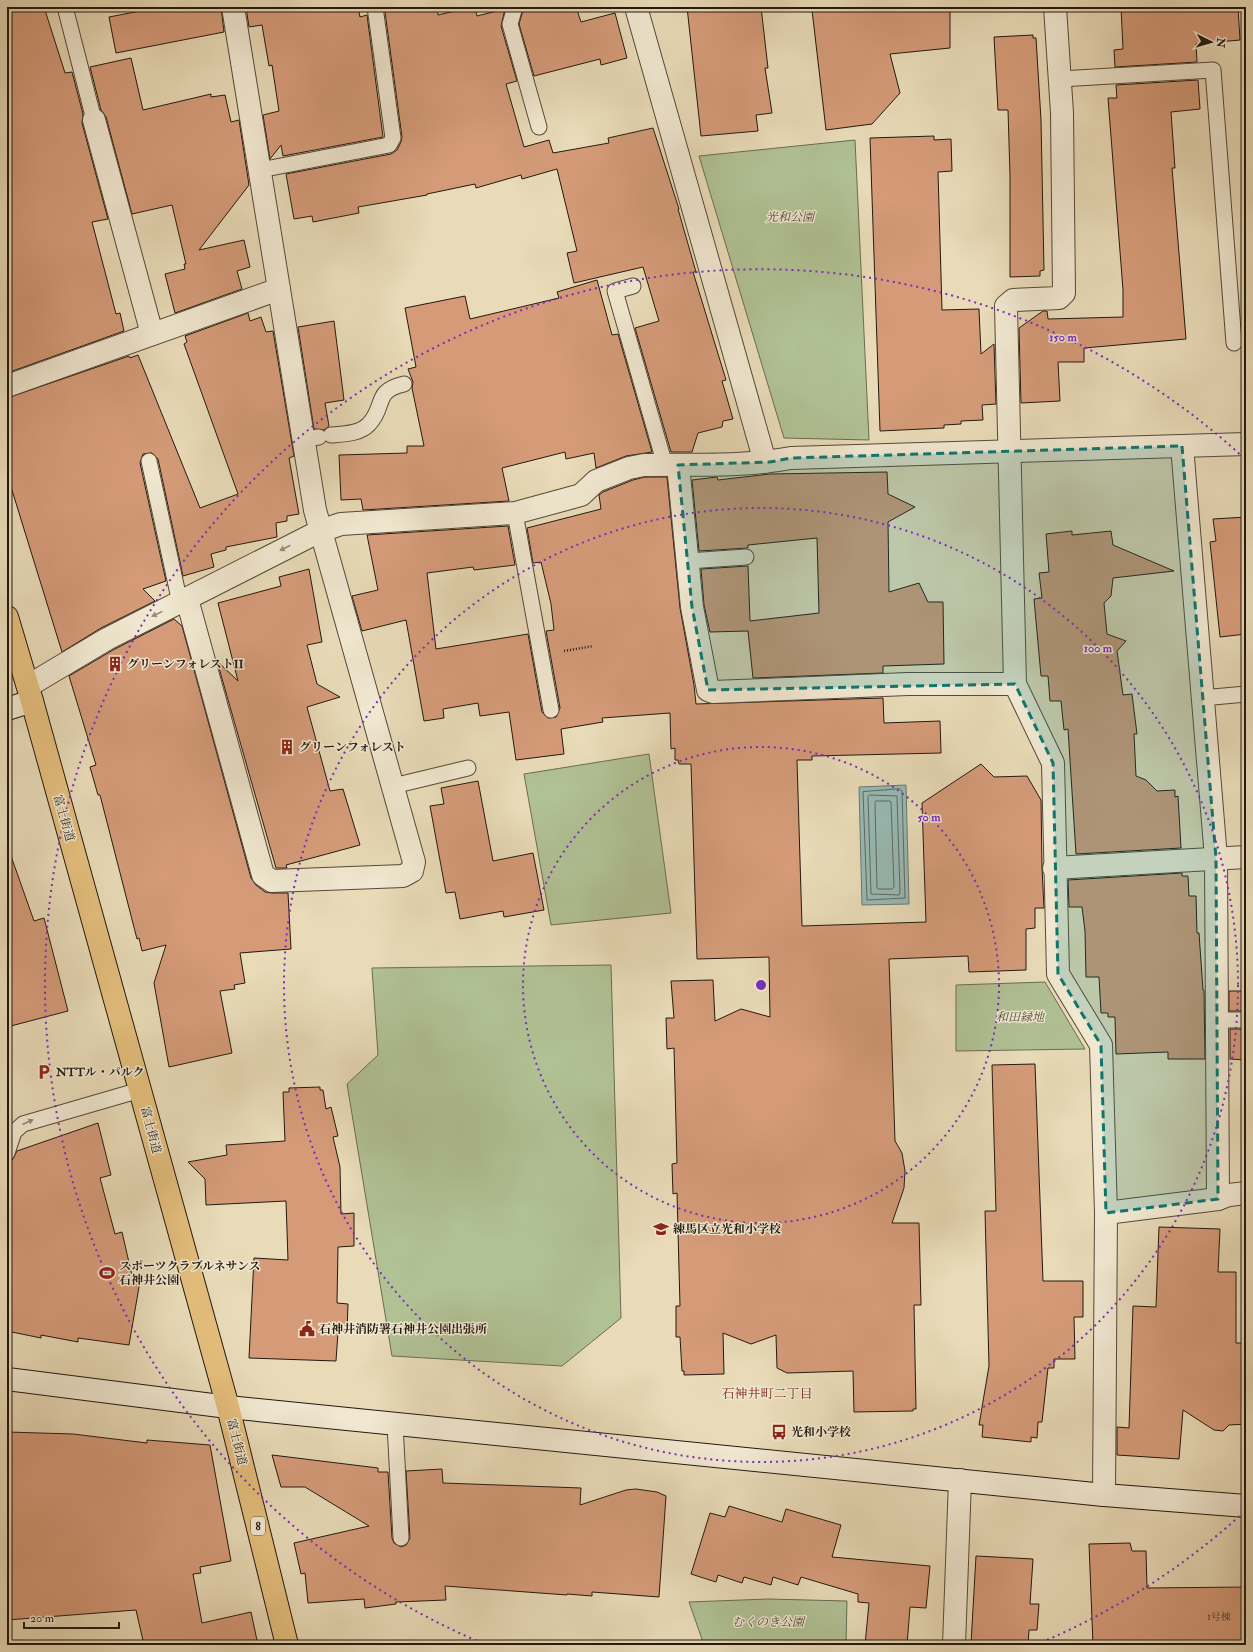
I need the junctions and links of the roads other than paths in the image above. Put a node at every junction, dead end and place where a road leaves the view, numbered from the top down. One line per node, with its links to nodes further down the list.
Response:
1 (65, 7): 8 (lane)
2 (233, 7): 10 (street)
3 (375, 7): 10 (lane)
4 (515, 7): 9 (lane)
5 (636, 7): 22 (street)
6 (1055, 7): 7 (street)
7 (1060, 79): 14 (lane); 20 (street)
8 (94, 120): 13 (street)
9 (539, 127)
10 (260, 170): 12 (street)
11 (633, 286): 23 (lane)
12 (278, 288): 13 (street); 17 (street)
13 (152, 334): 16 (street)
14 (1234, 343)
15 (404, 384): 17 (lane)
16 (7, 386)
17 (318, 437): 25 (street)
18 (1246, 444): 19 (street)
19 (1182, 446): 20 (street); 33 (street)
20 (1009, 451): 22 (street); 30 (street)
21 (149, 461): 28 (lane)
22 (765, 462): 23 (street)
23 (672, 465): 24 (street); 27 (street)
24 (515, 513): 25 (street); 35 (lane)
25 (320, 530): 28 (street, one-way to 28); 37 (street)
26 (746, 558): 27 (lane)
27 (688, 561): 30 (street)
28 (183, 601): 31 (street, one-way to 31); 37 (street)
29 (7, 617): 31 (main road, 富士街道 / 8)
30 (1015, 684): 40 (street)
31 (30, 693): 34 (street); 43 (main road, 富士街道 / 8)
32 (1246, 694): 33 (lane)
33 (1202, 698): 39 (street)
34 (7, 709)
35 (550, 710)
36 (468, 768): 37 (lane)
37 (393, 786)
38 (1246, 856): 39 (street)
39 (1216, 858): 40 (street); 41 (street)
40 (1054, 868): 47 (street)
41 (1217, 1020): 42 (lane); 46 (street)
42 (1246, 1020)
43 (140, 1090): 44 (lane, one-way to 43); 49 (main road, 富士街道 / 8)
44 (7, 1153)
45 (1246, 1193): 46 (street)
46 (1218, 1199): 47 (street)
47 (1106, 1213): 52 (street)
48 (7, 1379): 49 (street)
49 (228, 1407): 50 (street); 55 (main road, 富士街道 / 8)
50 (395, 1424): 51 (street); 54 (lane)
51 (960, 1480): 52 (street); 56 (street)
52 (1104, 1495): 53 (street)
53 (1246, 1506)
54 (401, 1538)
55 (287, 1645)
56 (954, 1645)

